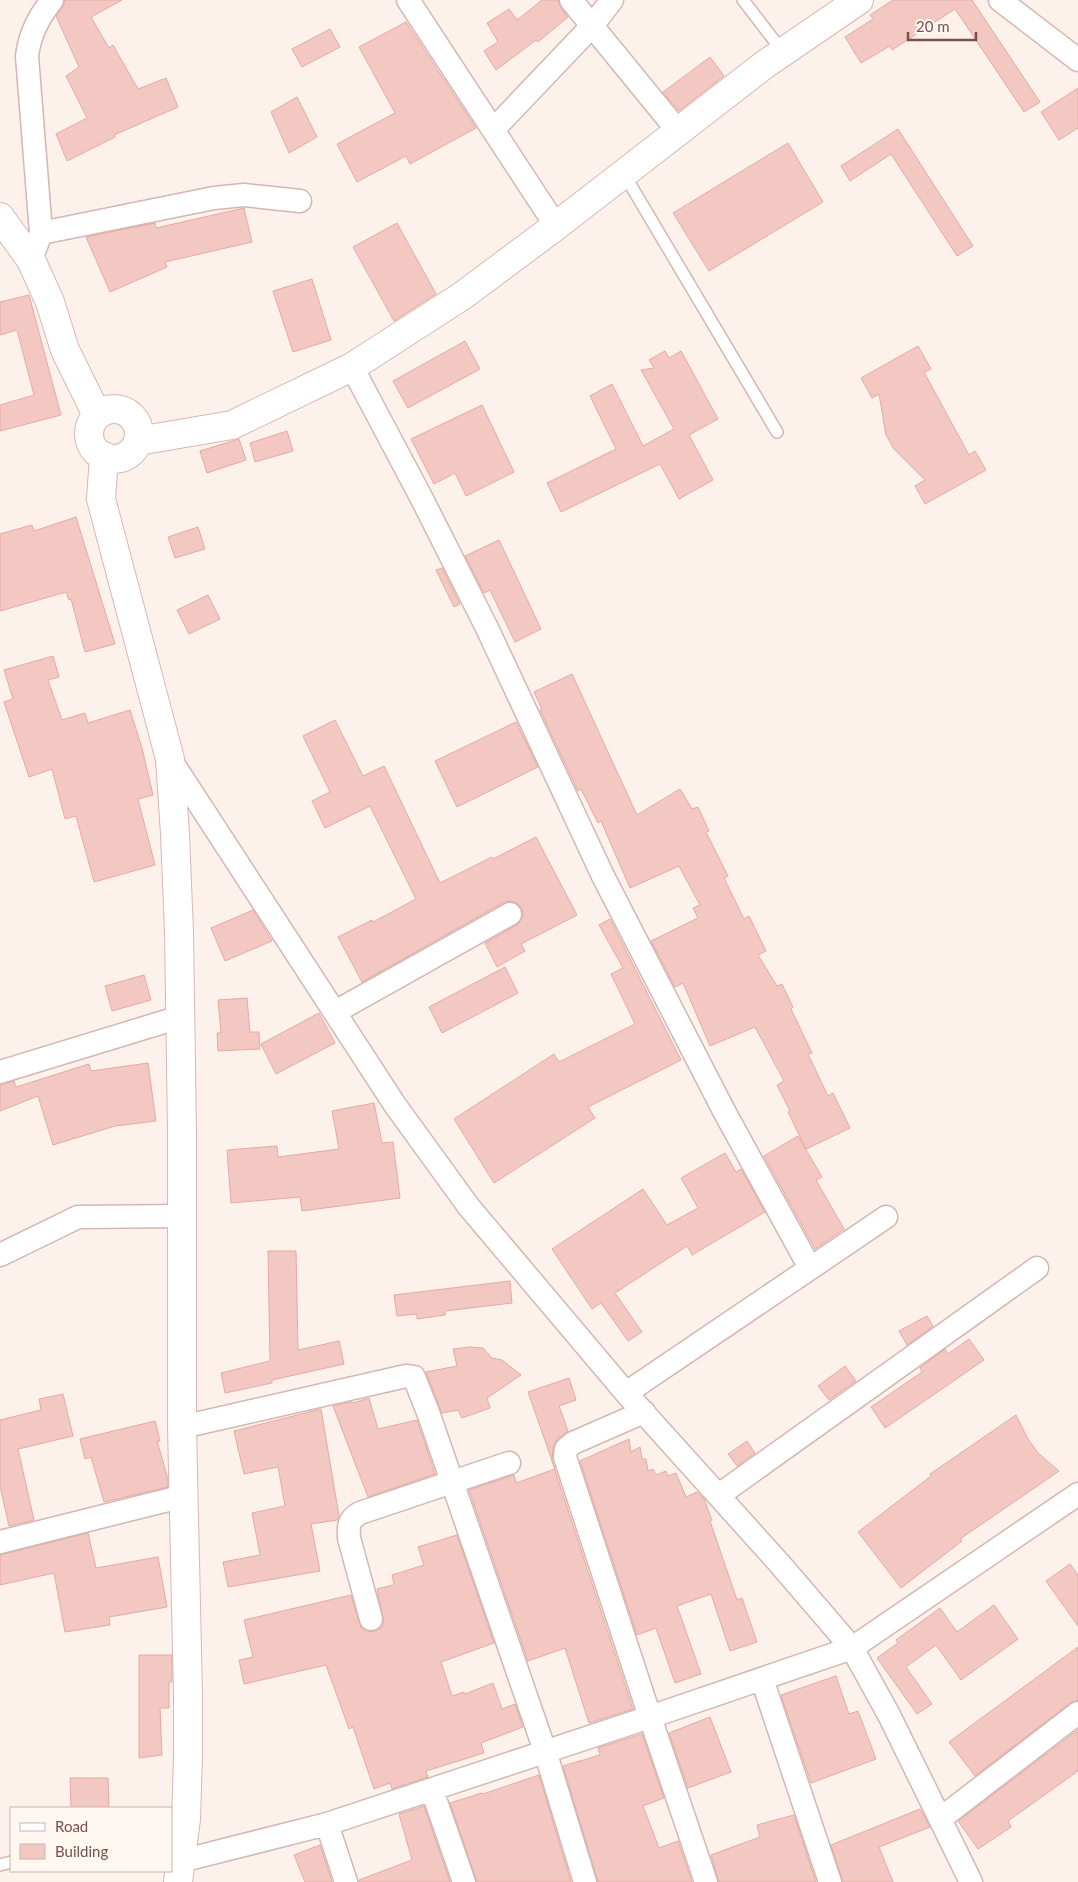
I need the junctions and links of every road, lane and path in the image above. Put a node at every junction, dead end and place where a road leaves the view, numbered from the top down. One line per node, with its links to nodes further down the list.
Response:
1 (52, 0): 17 (street)
2 (408, 0): 11 (street)
3 (571, 0): 8 (street)
4 (612, 0): 8 (street)
5 (743, 0): 9 (lane)
6 (859, 0): 9 (main road)
7 (1000, 0): 10 (street)
8 (592, 26): 11 (street); 12 (street)
9 (783, 52): 12 (main road)
10 (1078, 60)
11 (493, 130): 16 (street)
12 (678, 131): 13 (main road)
13 (624, 174): 16 (main road); 21 (lane)
14 (300, 201): 17 (street)
15 (0, 217): 18 (main road)
16 (556, 226): 19 (main road)
17 (40, 233): 18 (street)
18 (31, 260): 20 (main road)
19 (352, 367): 22 (main road); 32 (street)
20 (97, 416): 22 (main road); 23 (main road)
21 (777, 432)
22 (138, 441): 23 (main road)
23 (104, 456): 24 (main road)
24 (170, 759): 26 (street); 27 (main road)
25 (510, 914): 26 (street)
26 (335, 1012): 34 (street)
27 (180, 1017): 28 (street); 29 (main road)
28 (0, 1072)
29 (182, 1216): 31 (street); 36 (main road)
30 (886, 1217): 32 (street)
31 (0, 1255)
32 (810, 1268): 34 (street)
33 (1037, 1268): 41 (street)
34 (626, 1393): 35 (street)
35 (644, 1412): 41 (street); 47 (street)
36 (182, 1427): 38 (street); 40 (main road)
37 (508, 1463): 38 (street)
38 (452, 1482): 43 (street); 48 (street)
39 (1078, 1494): 44 (street)
40 (184, 1496): 42 (street); 51 (main road)
41 (718, 1496): 44 (street)
42 (0, 1542)
43 (371, 1619)
44 (852, 1648): 45 (street); 50 (street)
45 (762, 1679): 47 (street); 58 (street)
46 (1078, 1713): 50 (street)
47 (650, 1717): 48 (street); 57 (street)
48 (544, 1751): 49 (street); 56 (street)
49 (432, 1790): 52 (street); 55 (street)
50 (940, 1819): 59 (street)
51 (178, 1820): 53 (main road)
52 (327, 1824): 53 (street); 54 (street)
53 (180, 1871)
54 (346, 1882)
55 (464, 1882)
56 (585, 1882)
57 (706, 1882)
58 (830, 1882)
59 (971, 1882)

